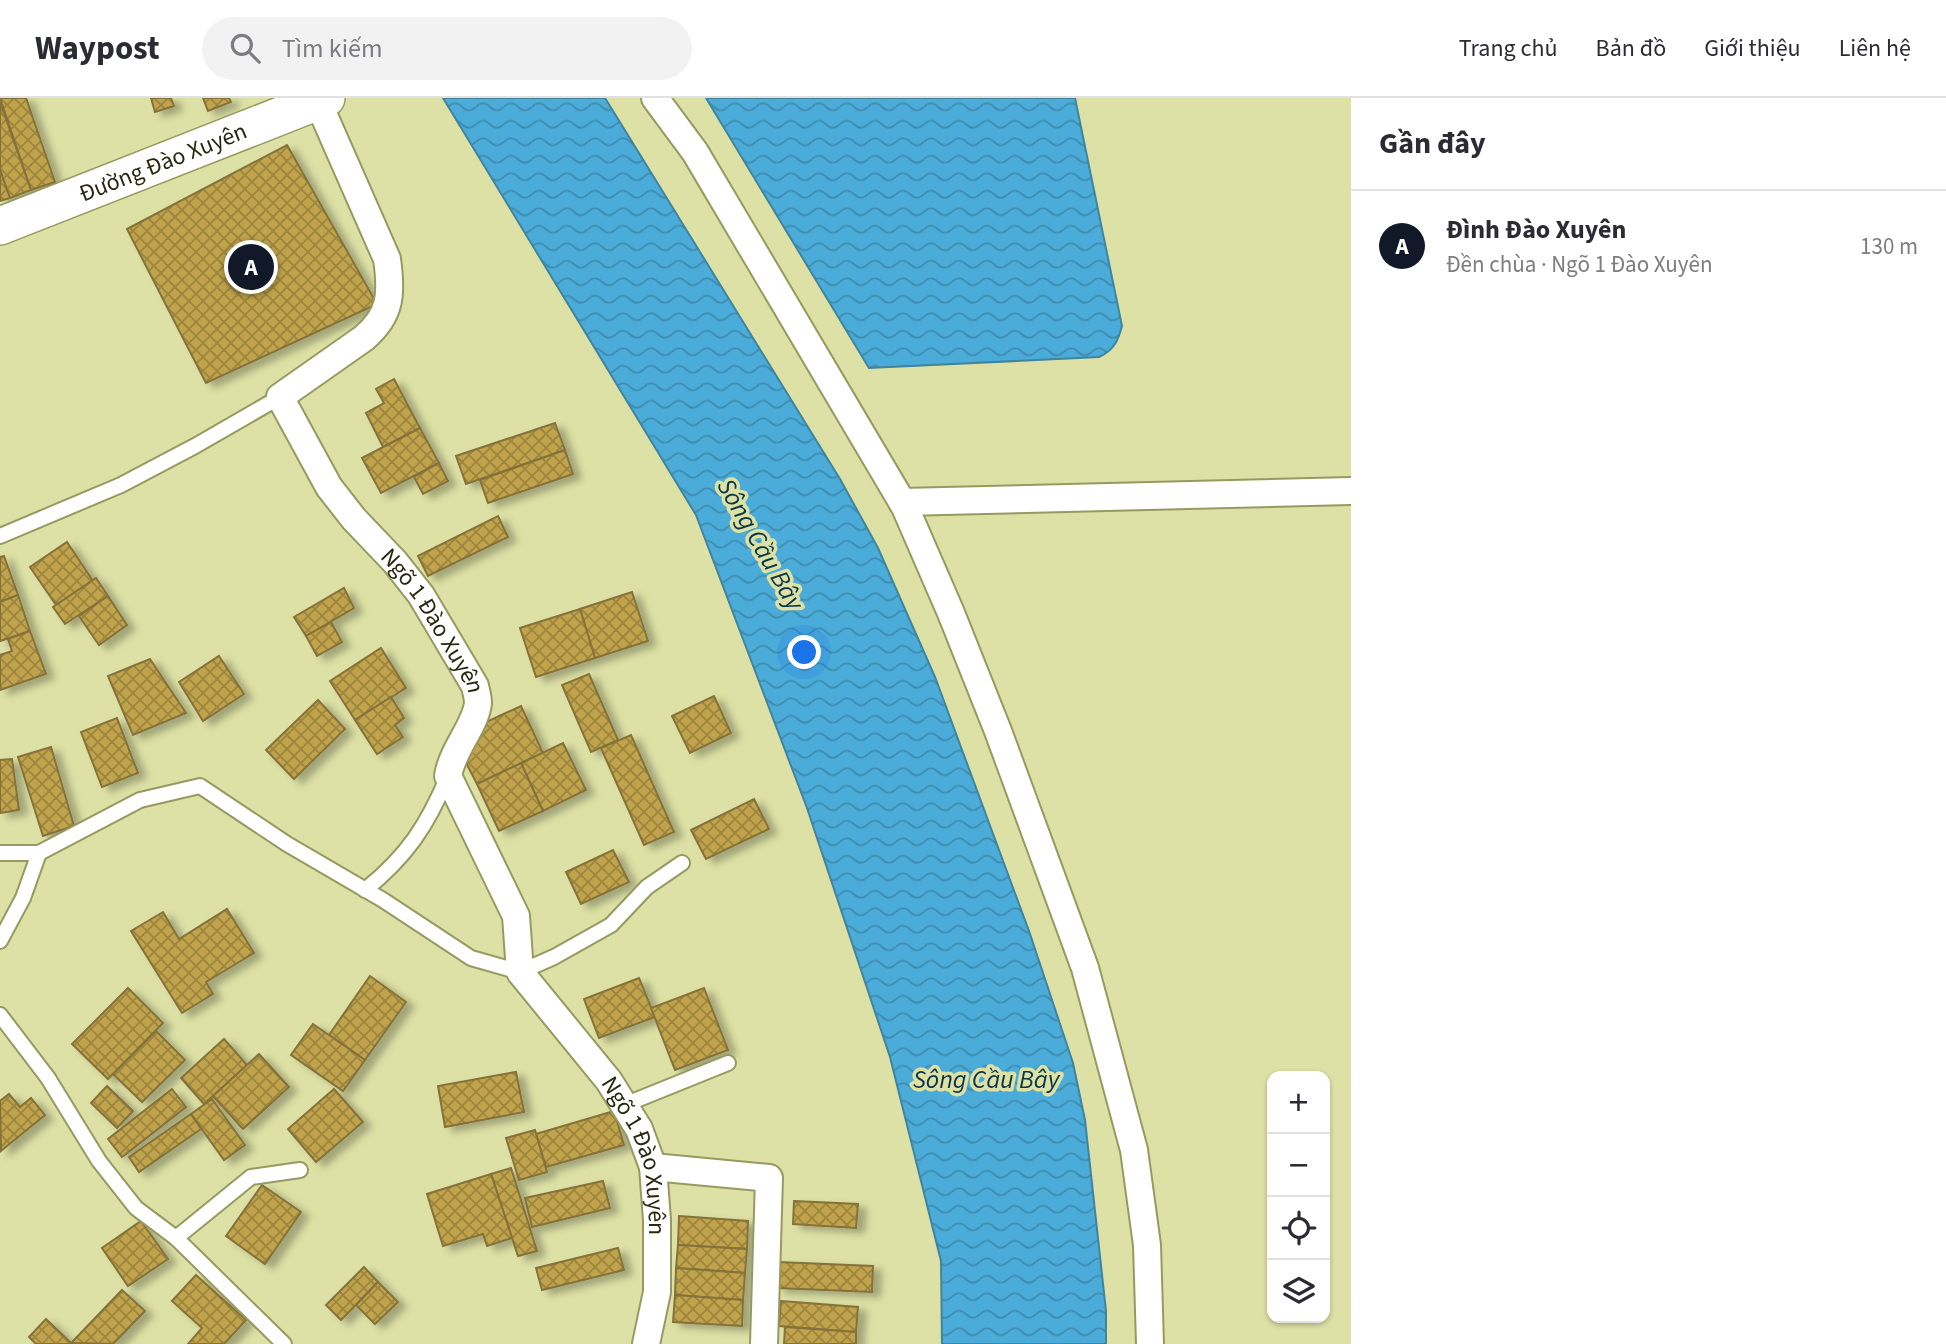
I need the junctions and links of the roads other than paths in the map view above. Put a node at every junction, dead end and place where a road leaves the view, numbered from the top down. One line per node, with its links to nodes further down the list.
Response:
1 (655, 98): 6 (street)
2 (322, 100): 3 (street, Đường Đào Xuyên); 4 (street)
3 (0, 226)
4 (280, 397): 7 (lane); 8 (street, Ngõ 1 Đào Xuyên)
5 (1351, 491): 6 (street)
6 (902, 502): 24 (street)
7 (0, 536)
8 (448, 776): 12 (lane); 14 (street)
9 (0, 853): 10 (lane)
10 (39, 853): 12 (lane); 13 (lane)
11 (682, 863): 14 (lane)
12 (365, 890): 14 (lane)
13 (0, 941)
14 (520, 972): 17 (street, Ngõ 1 Đào Xuyên)
15 (0, 1015): 20 (lane)
16 (728, 1063): 17 (lane)
17 (624, 1105): 18 (street, Ngõ 1 Đào Xuyên)
18 (653, 1167): 22 (street, Ngõ 1 Đào Xuyên); 23 (street)
19 (300, 1170): 20 (lane)
20 (176, 1238): 21 (lane)
21 (284, 1344)
22 (646, 1344)
23 (764, 1344)
24 (1150, 1344)

